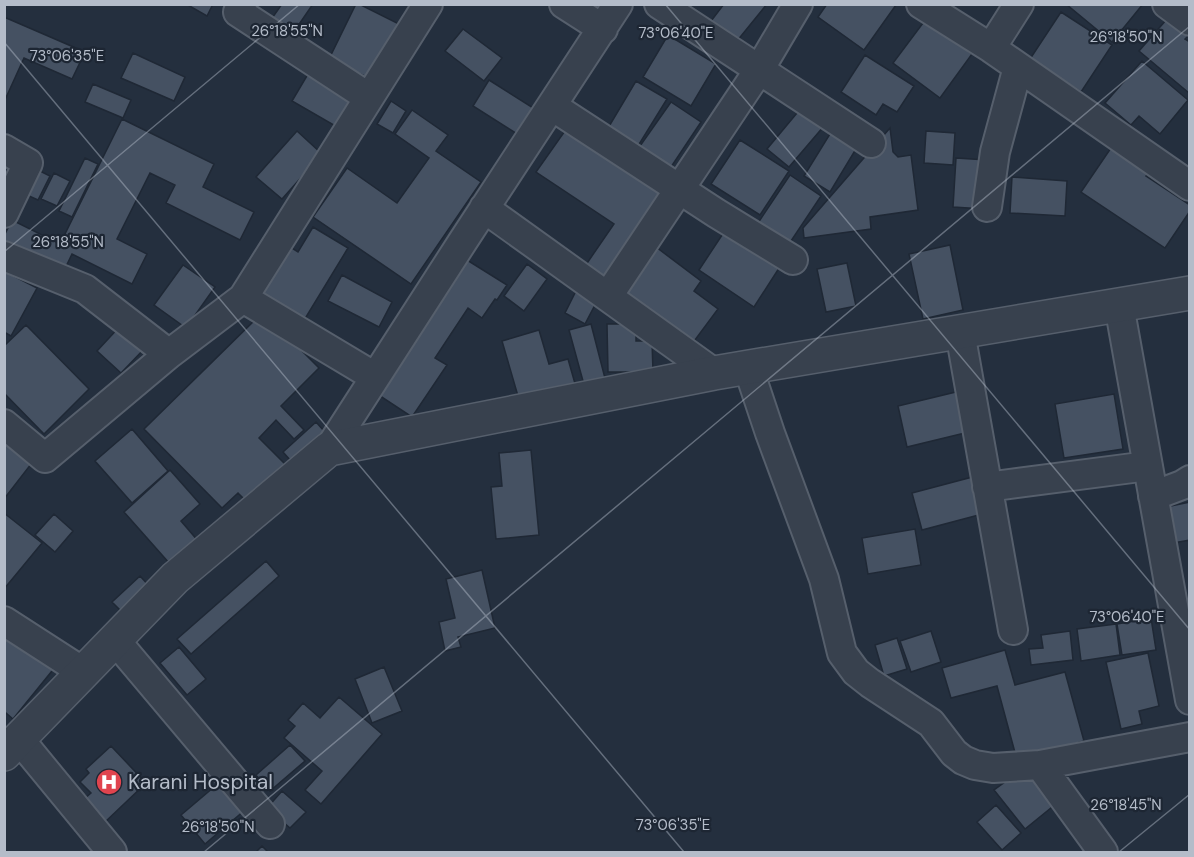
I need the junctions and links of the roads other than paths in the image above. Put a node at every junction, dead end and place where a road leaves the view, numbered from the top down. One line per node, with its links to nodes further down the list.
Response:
1 (242, 4): 15 (street)
2 (428, 4): 15 (street)
3 (564, 4): 11 (street)
4 (618, 4): 11 (street)
5 (659, 4): 14 (street)
6 (798, 4): 14 (street)
7 (921, 4): 12 (street)
8 (1019, 4): 12 (street)
9 (1167, 4): 10 (street)
10 (1190, 21)
11 (603, 29): 16 (street)
12 (990, 48): 13 (street)
13 (1018, 67): 19 (street); 21 (street)
14 (759, 69): 17 (street); 20 (street)
15 (368, 97): 28 (street)
16 (552, 106): 20 (street); 22 (street)
17 (871, 142)
18 (4, 149): 23 (street)
19 (1190, 186)
20 (679, 190): 25 (street); 27 (street)
21 (987, 207)
22 (484, 208): 27 (street); 34 (street)
23 (4, 213)
24 (4, 256): 31 (street)
25 (793, 260)
26 (1190, 293): 29 (street)
27 (608, 296): 33 (street)
28 (243, 298): 31 (street); 34 (street)
29 (1119, 305): 30 (street); 37 (street)
30 (960, 332): 32 (street); 39 (street)
31 (170, 354): 35 (street)
32 (748, 367): 33 (street); 48 (street)
33 (714, 372): 36 (street)
34 (375, 377): 36 (street)
35 (4, 424)
36 (329, 448): 43 (street)
37 (1148, 466): 39 (street); 40 (street)
38 (1190, 480): 40 (street)
39 (987, 487): 42 (street)
40 (1153, 496): 45 (street)
41 (4, 621): 44 (street)
42 (1013, 630)
43 (115, 640): 44 (street); 49 (street)
44 (83, 672): 47 (street)
45 (1190, 700)
46 (1190, 737): 48 (street)
47 (12, 746): 50 (street)
48 (1040, 765): 51 (street)
49 (270, 824)
50 (112, 852)
51 (1103, 852)

